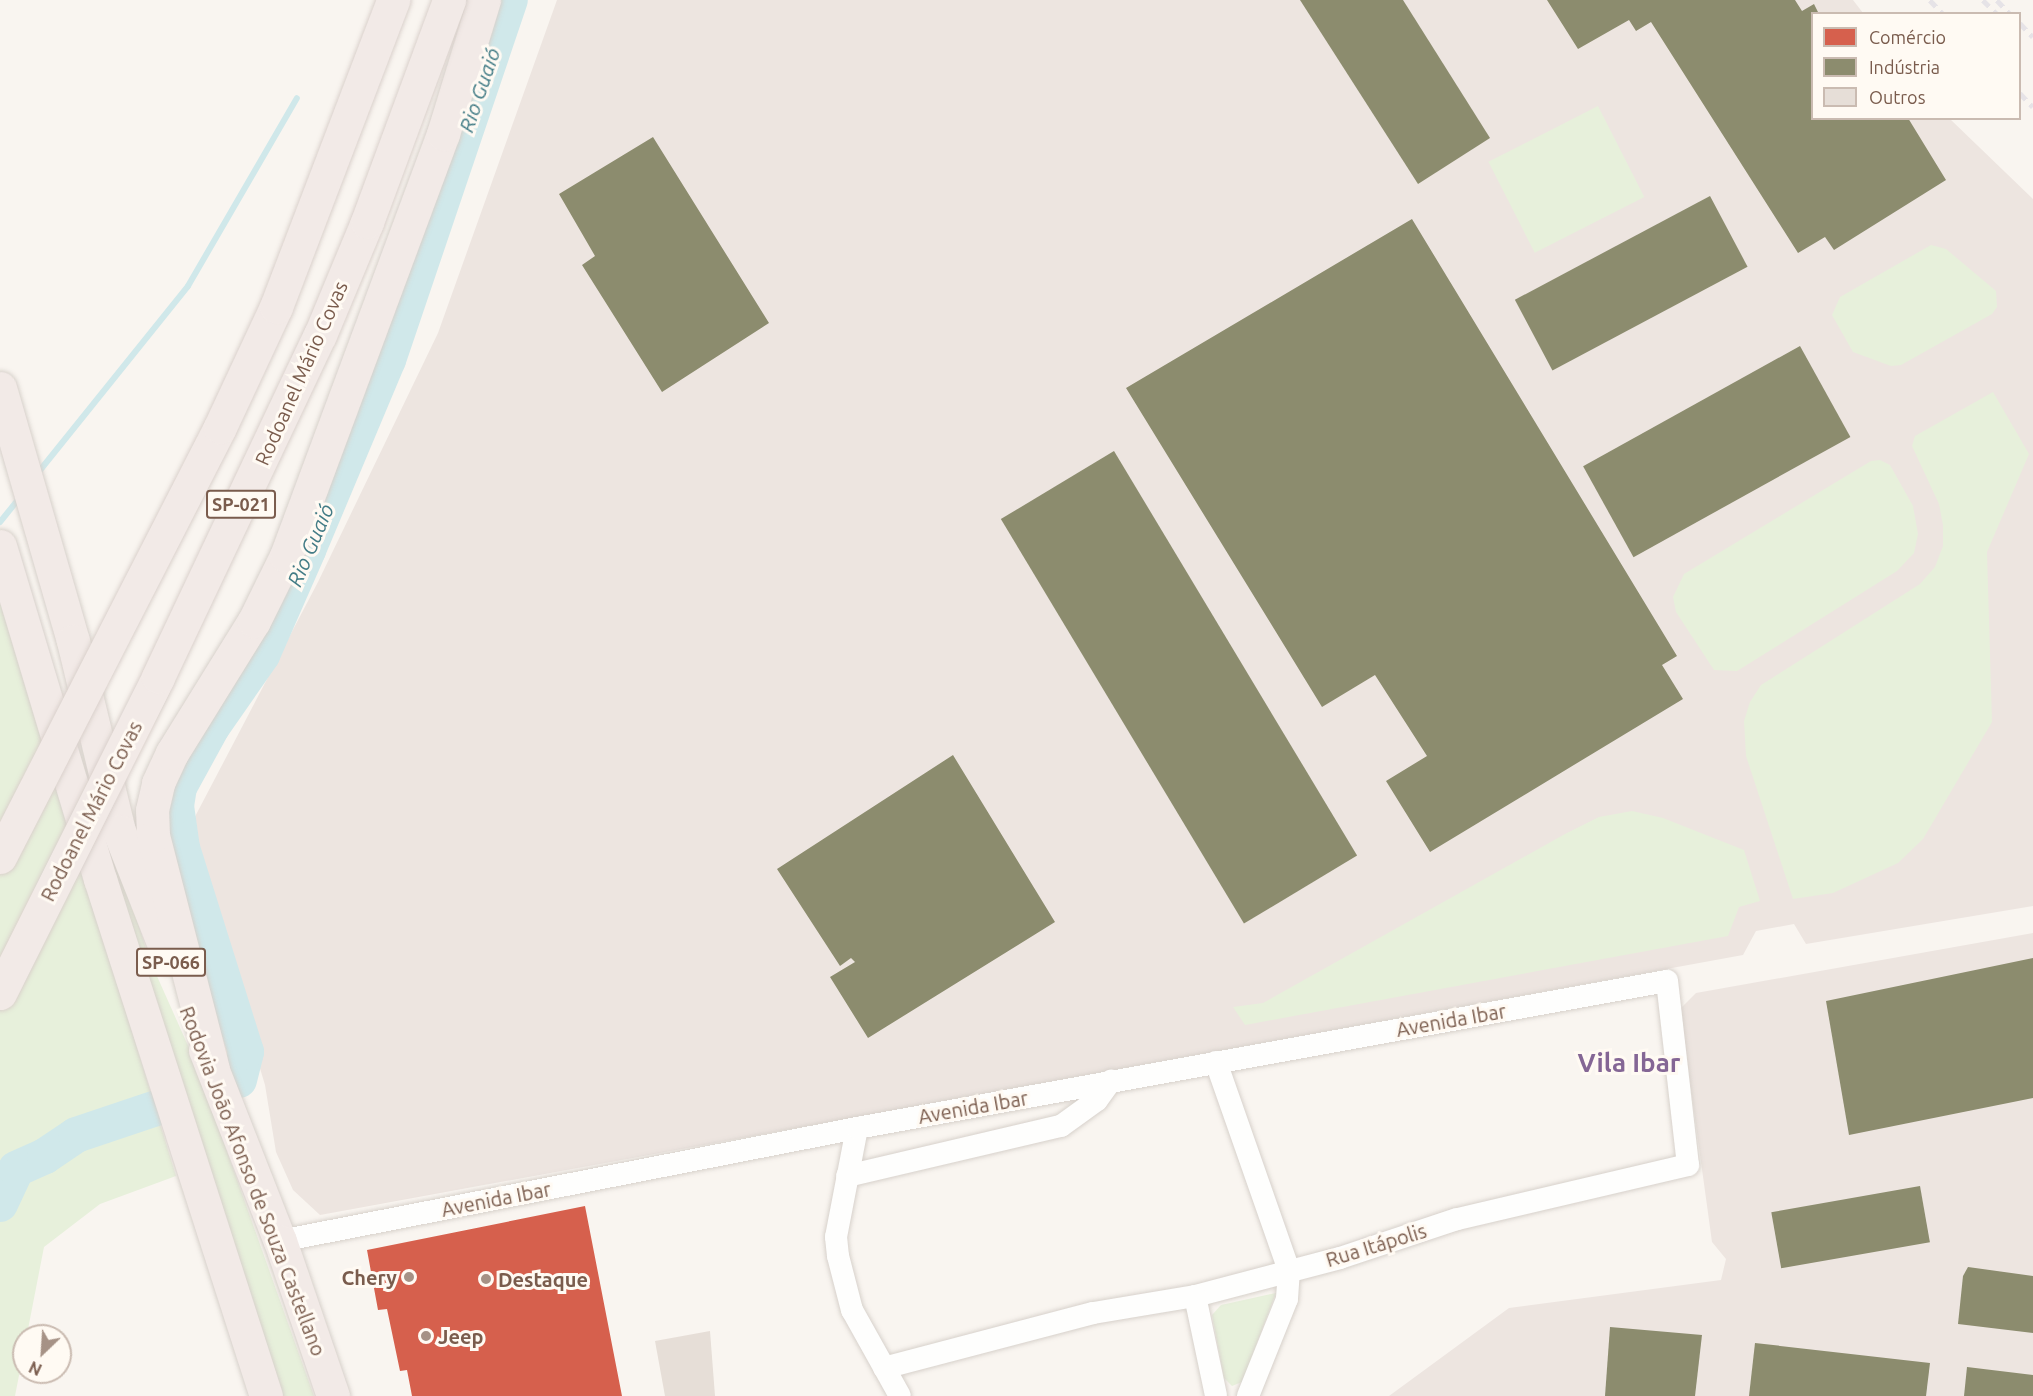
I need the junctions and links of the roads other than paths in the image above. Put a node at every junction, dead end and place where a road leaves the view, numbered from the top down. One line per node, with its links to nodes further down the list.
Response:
1 (393, 0): 6 (highway, SP-021, bridge)
2 (449, 0): 8 (highway, Rodoanel Mário Covas / SP-021, bridge)
3 (484, 0): 10 (highway)
4 (0, 388): 10 (highway, Rodovia João Afonso de Souza Castellano / SP-066)
5 (0, 548): 18 (highway, SP-066)
6 (0, 858)
7 (1667, 981): 9 (street, Avenida Ibar); 15 (street, Rua Itápolis)
8 (0, 993)
9 (1216, 1062): 11 (street, Avenida Ibar); 15 (street)
10 (213, 1069): 14 (highway, Rodovia João Afonso de Souza Castellano / SP-066)
11 (1111, 1082): 12 (street, Avenida Ibar); 13 (street)
12 (857, 1128): 13 (street); 14 (street, Avenida Ibar)
13 (847, 1176): 17 (street)
14 (280, 1241): 19 (highway, Rodovia João Afonso de Souza Castellano / SP-066)
15 (1289, 1270): 16 (street, Rua Itápolis); 22 (street)
16 (1195, 1296): 17 (street, Rua Itápolis); 21 (street)
17 (884, 1368): 20 (street)
18 (266, 1396)
19 (333, 1396)
20 (900, 1396)
21 (1216, 1396)
22 (1248, 1396)

